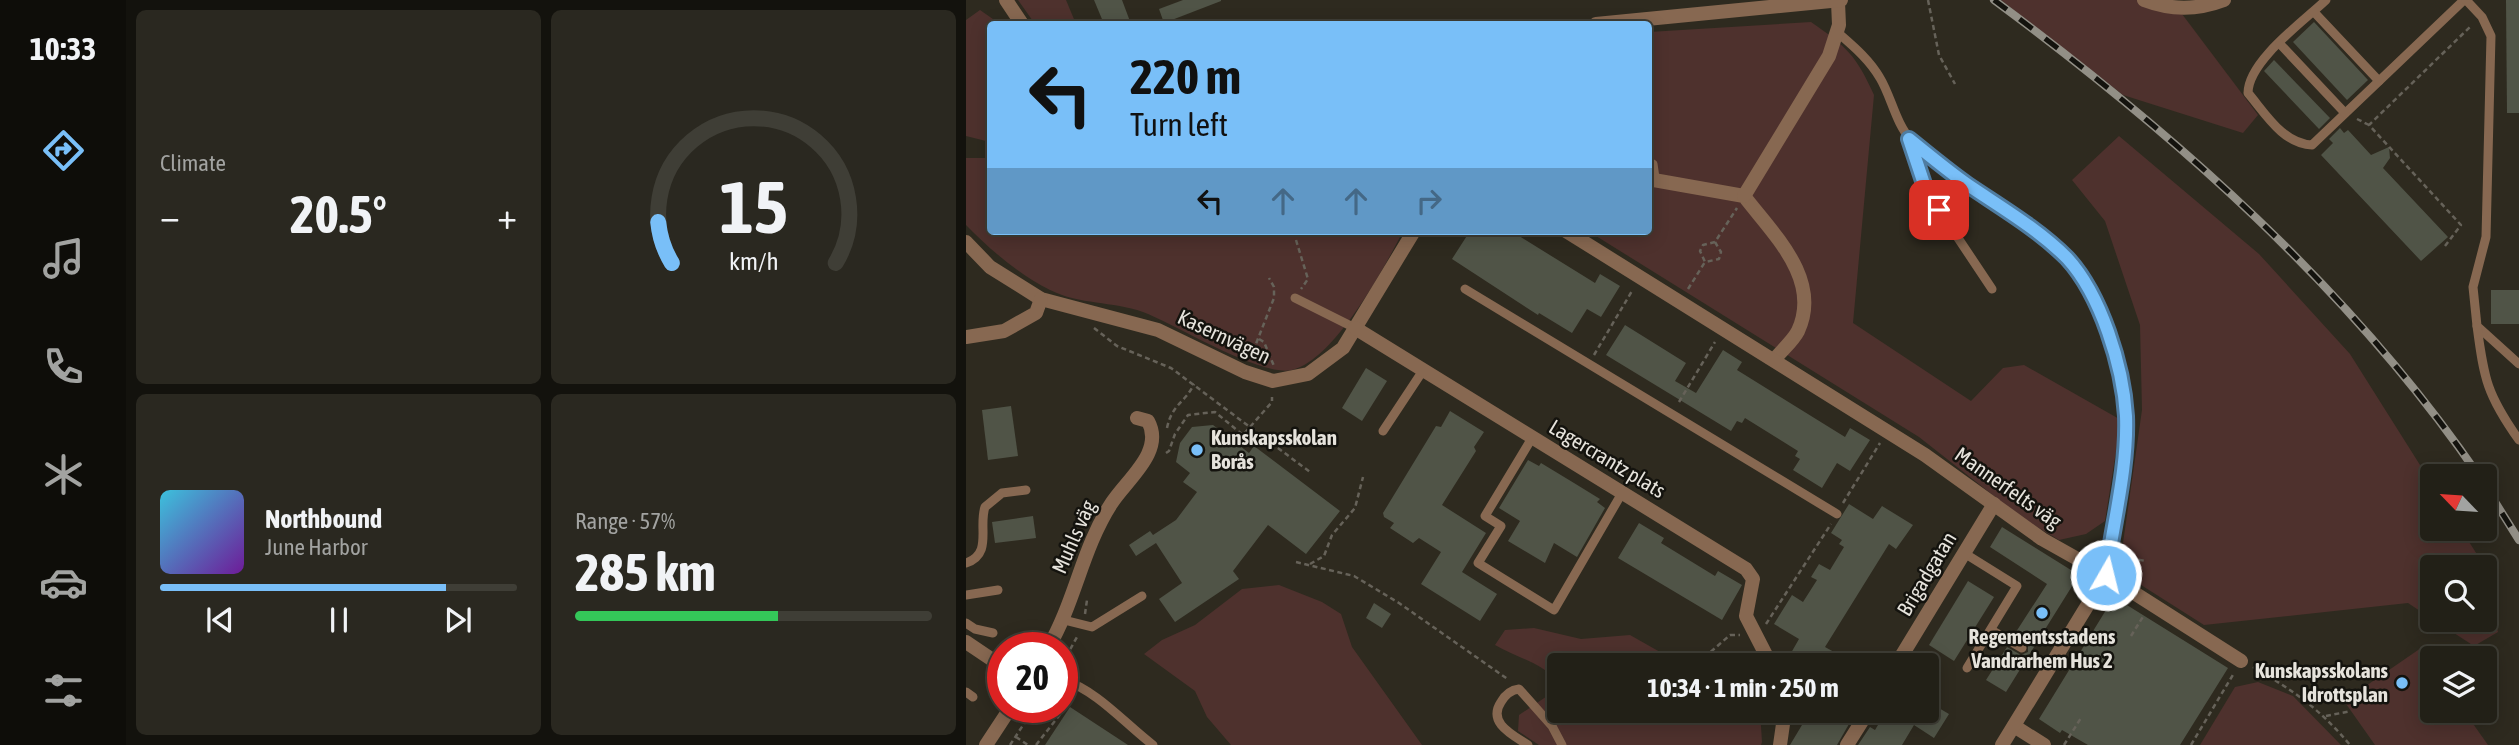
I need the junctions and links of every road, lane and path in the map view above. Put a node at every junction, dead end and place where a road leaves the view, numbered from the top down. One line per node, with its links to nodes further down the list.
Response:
1 (1006, 0): 10 (street)
2 (1928, 0): 15 (path)
3 (2144, 0): 4 (street)
4 (2224, 0)
5 (2326, 0): 9 (lane)
6 (2465, 0): 8 (lane); 36 (lane)
7 (1839, 1): 11 (street); 12 (street)
8 (2455, 8): 14 (lane); 25 (path)
9 (2314, 12): 13 (lane); 14 (lane)
10 (1020, 21)
11 (1628, 21)
12 (1837, 32): 17 (lane); 19 (street)
13 (2280, 44): 16 (lane); 16 (lane)
14 (2379, 80): 16 (lane)
15 (1955, 84)
16 (2345, 113)
17 (1909, 139): 31 (lane); 65 (lane)
18 (1652, 178): 19 (street)
19 (1742, 200): 24 (path); 41 (street)
20 (1412, 235): 37 (street, Kasernvägen)
21 (1578, 235): 27 (street, Mannerfelts väg)
22 (1296, 240): 29 (path)
23 (966, 242): 33 (street, Kasernvägen)
24 (1715, 243): 26 (path); 26 (path)
25 (2445, 246)
26 (1705, 262): 34 (path)
27 (1640, 277): 34 (street, Mannerfelts väg); 42 (path)
28 (1269, 278): 40 (path)
29 (1308, 279)
30 (1465, 289): 42 (lane)
31 (1992, 289)
32 (1295, 298): 37 (lane)
33 (1041, 299): 35 (street, Kasernvägen); 39 (street)
34 (1680, 302): 38 (street, Mannerfelts väg)
35 (1087, 313): 44 (street, Kasernvägen); 47 (path)
36 (2477, 326): 43 (lane); 56 (lane)
37 (1356, 328): 45 (street, Lagercrantz plats); 46 (street, Kasernvägen)
38 (1723, 329): 41 (street, Mannerfelts väg); 49 (path)
39 (966, 337)
40 (1259, 339): 44 (path); 46 (path)
41 (1774, 360): 53 (street, Mannerfelts väg)
42 (1589, 364): 49 (lane)
43 (2519, 364)
44 (1245, 372): 46 (street, Kasernvägen)
45 (1422, 372): 52 (lane); 55 (street, Lagercrantz plats)
46 (1273, 381)
47 (1194, 384): 51 (path); 54 (path)
48 (1272, 402): 51 (path)
49 (1672, 414): 63 (lane)
50 (1137, 418): 75 (street, Muhls väg)
51 (1251, 426): 57 (path); 58 (path)
52 (1383, 431)
53 (1887, 431): 62 (street, Mannerfelts väg); 63 (path)
54 (1165, 438)
55 (1531, 438): 61 (street, Lagercrantz plats); 61 (lane)
56 (2519, 440)
57 (1164, 450)
58 (1310, 472)
59 (1363, 477): 69 (path)
60 (1026, 490): 68 (lane)
61 (1622, 493): 86 (street, Lagercrantz plats)
62 (1994, 505): 64 (street, Brigadgatan); 70 (street, Mannerfelts väg)
63 (1837, 514): 86 (path)
64 (1964, 553): 80 (lane); 91 (street, Brigadgatan)
65 (2109, 555): 66 (path); 70 (lane)
66 (2146, 561)
67 (1296, 562): 69 (path)
68 (966, 563)
69 (1310, 564): 97 (path)
70 (2106, 575): 93 (street); 105 (street)
71 (998, 590): 72 (lane)
72 (966, 594)
73 (1142, 596): 78 (lane)
74 (1087, 599): 78 (path)
75 (1064, 620): 78 (lane); 82 (street, Muhls väg)
76 (2141, 620): 85 (path)
77 (966, 623): 79 (lane)
78 (1081, 624): 83 (path)
79 (975, 629): 81 (lane); 87 (lane)
80 (1991, 630): 88 (lane); 94 (lane)
81 (987, 632)
82 (1057, 632)
83 (1077, 632)
84 (1730, 635): 89 (path)
85 (2131, 636)
86 (1757, 638): 90 (street, Lagercrantz plats)
87 (967, 642): 92 (street)
88 (2022, 648)
89 (1709, 653)
90 (1767, 653)
91 (1903, 653)
92 (987, 656)
93 (2241, 661): 99 (path); 119 (path)
94 (1967, 668)
95 (1078, 687): 96 (lane)
96 (1082, 689): 110 (path); 111 (lane)
97 (1519, 689): 112 (lane); 113 (lane)
98 (2351, 710): 99 (path)
99 (2326, 716): 120 (path)
100 (2081, 718): 118 (path)
101 (1000, 723): 107 (street)
102 (1025, 723): 106 (path)
103 (1783, 723): 114 (street)
104 (1860, 723): 115 (street)
105 (2014, 726): 116 (street); 117 (street)
106 (1016, 737): 108 (path); 109 (path)
107 (986, 745)
108 (1010, 745)
109 (1028, 745)
110 (1036, 745)
111 (1153, 745)
112 (1528, 745)
113 (1562, 745)
114 (1780, 745)
115 (1847, 745)
116 (2002, 745)
117 (2044, 745)
118 (2064, 745)
119 (2191, 745)
120 (2350, 745)

